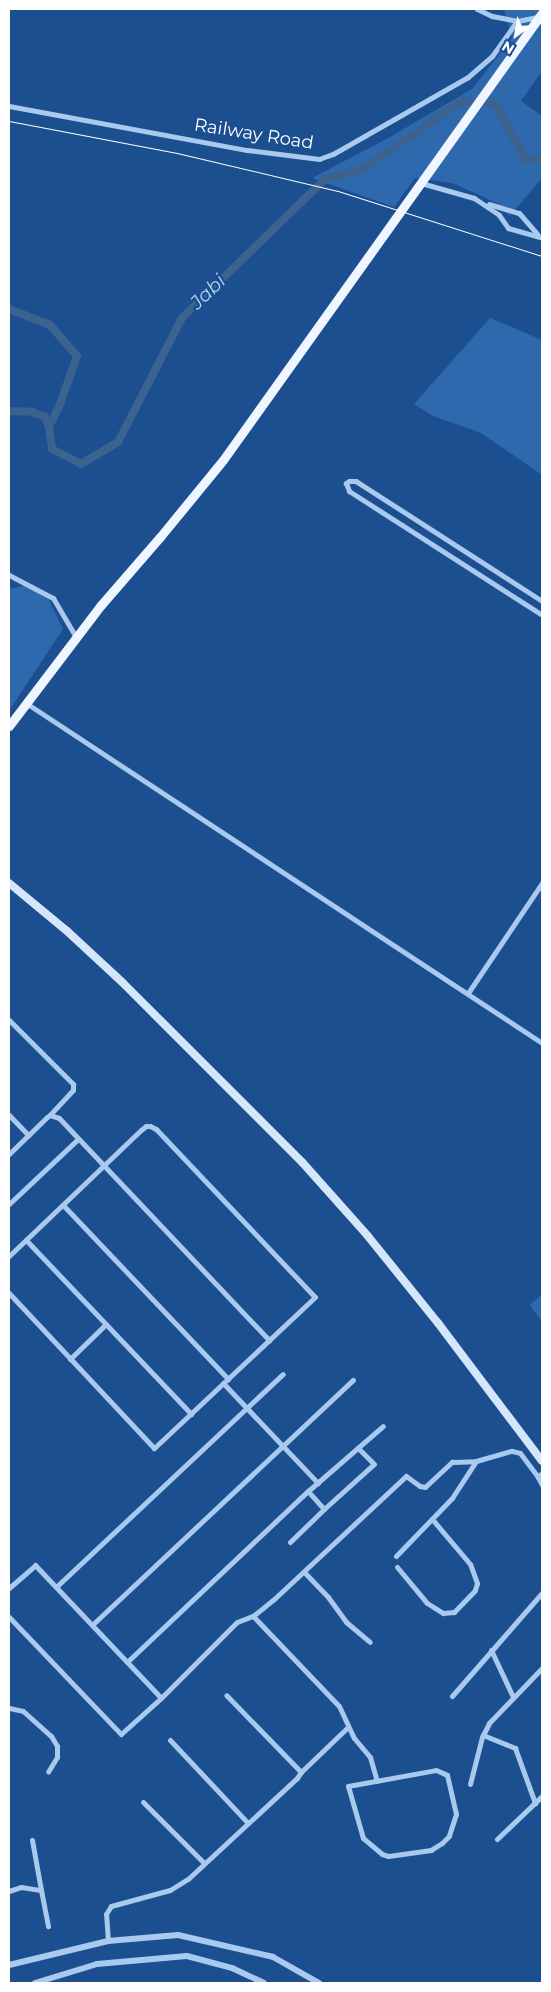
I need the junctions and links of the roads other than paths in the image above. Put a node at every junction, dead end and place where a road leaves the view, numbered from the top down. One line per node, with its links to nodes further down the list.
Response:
1 (477, 9): 3 (street)
2 (541, 15): 3 (street); 5 (main road)
3 (517, 21): 4 (street, Railway Road)
4 (9, 106)
5 (421, 182): 6 (street); 11 (main road)
6 (484, 203): 7 (street); 7 (street)
7 (542, 238)
8 (9, 575): 11 (street)
9 (542, 601): 10 (street)
10 (542, 615)
11 (76, 637): 12 (main road)
12 (26, 703): 13 (main road); 16 (street)
13 (9, 726)
14 (9, 883): 43 (main road)
15 (542, 883): 16 (street)
16 (468, 993): 18 (street)
17 (9, 1020): 20 (street)
18 (542, 1043)
19 (9, 1115): 21 (street)
20 (50, 1115): 21 (street); 22 (street)
21 (28, 1135): 23 (street)
22 (78, 1139): 24 (street); 26 (street)
23 (9, 1154)
24 (104, 1167): 28 (street); 33 (street); 33 (street)
25 (9, 1193): 26 (street)
26 (14, 1199): 27 (street)
27 (9, 1204)
28 (63, 1205): 29 (street); 37 (street)
29 (26, 1240): 30 (street); 32 (street)
30 (9, 1256)
31 (9, 1293): 34 (street)
32 (106, 1324): 34 (street); 39 (street)
33 (269, 1340): 37 (street)
34 (70, 1359): 39 (street)
35 (282, 1374): 38 (street)
36 (353, 1380): 41 (street)
37 (226, 1381): 38 (street); 39 (street)
38 (247, 1408): 41 (street); 55 (street)
39 (191, 1414)
40 (384, 1426): 42 (street)
41 (283, 1446): 46 (street); 60 (street)
42 (358, 1448): 46 (street); 49 (street)
43 (542, 1461)
44 (476, 1462): 45 (street); 50 (street); 54 (street)
45 (540, 1475): 47 (street)
46 (318, 1483): 48 (street)
47 (542, 1485)
48 (308, 1491): 49 (street); 63 (street)
49 (324, 1509): 51 (street)
50 (432, 1519): 52 (street); 53 (street)
51 (290, 1542)
52 (396, 1556)
53 (397, 1567)
54 (304, 1572): 58 (street); 61 (street)
55 (56, 1587): 56 (street); 60 (street)
56 (9, 1588)
57 (542, 1593): 62 (street)
58 (253, 1616): 68 (street); 70 (street)
59 (9, 1617): 68 (street)
60 (92, 1625): 63 (street)
61 (370, 1642)
62 (491, 1650): 66 (street); 67 (street)
63 (128, 1662): 68 (street)
64 (542, 1668): 67 (street)
65 (226, 1695): 74 (street)
66 (452, 1696)
67 (513, 1697): 71 (street)
68 (161, 1698)
69 (9, 1708): 73 (street)
70 (348, 1727): 74 (street); 75 (street)
71 (483, 1735): 76 (street); 79 (street)
72 (170, 1740): 80 (street)
73 (48, 1772)
74 (301, 1772): 80 (street)
75 (376, 1781): 75 (street)
76 (470, 1784)
77 (542, 1796): 79 (street)
78 (143, 1802): 83 (street)
79 (535, 1803): 81 (street)
80 (248, 1823): 83 (street)
81 (497, 1839)
82 (32, 1840): 84 (street)
83 (204, 1863): 87 (street)
84 (40, 1890): 85 (street); 86 (street)
85 (9, 1891)
86 (48, 1926)
87 (108, 1941): 88 (street); 91 (street)
88 (9, 1965)
89 (35, 1983): 90 (street)
90 (264, 1983)
91 (319, 1983)

